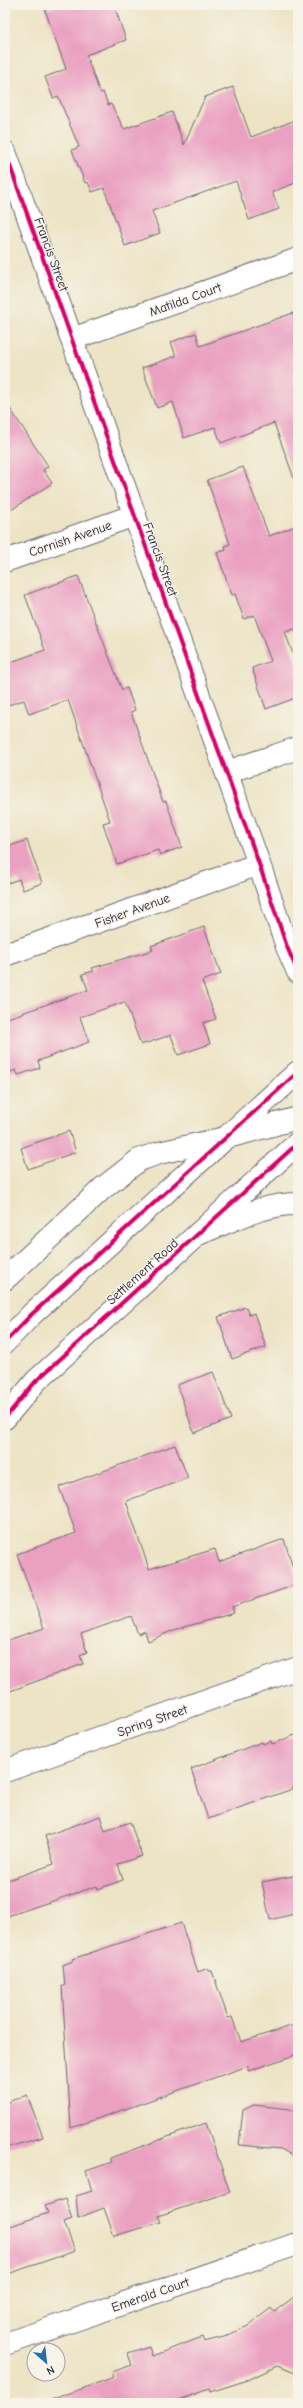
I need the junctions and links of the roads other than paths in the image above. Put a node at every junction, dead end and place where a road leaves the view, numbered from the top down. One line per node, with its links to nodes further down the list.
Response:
1 (5, 152): 3 (main road, Francis Street)
2 (298, 259): 3 (main road, Matilda Court)
3 (72, 339): 4 (main road, Francis Street)
4 (135, 515): 5 (main road, Cornish Avenue); 7 (main road, Francis Street)
5 (5, 561)
6 (298, 748): 7 (main road)
7 (226, 772): 8 (main road, Francis Street)
8 (259, 864): 9 (main road, Fisher Avenue); 10 (main road, Francis Street)
9 (5, 955)
10 (298, 972)
11 (298, 1072): 13 (main road)
12 (298, 1118): 13 (main road)
13 (225, 1138): 17 (main road); 18 (main road)
14 (298, 1144): 16 (main road, Settlement Road)
15 (298, 1204): 16 (main road)
16 (196, 1235): 19 (main road, Settlement Road)
17 (5, 1279)
18 (5, 1342)
19 (5, 1418)
20 (298, 1668): 21 (main road, Spring Street)
21 (5, 1771)
22 (294, 2245): 23 (main road, Emerald Court)
23 (5, 2344)

